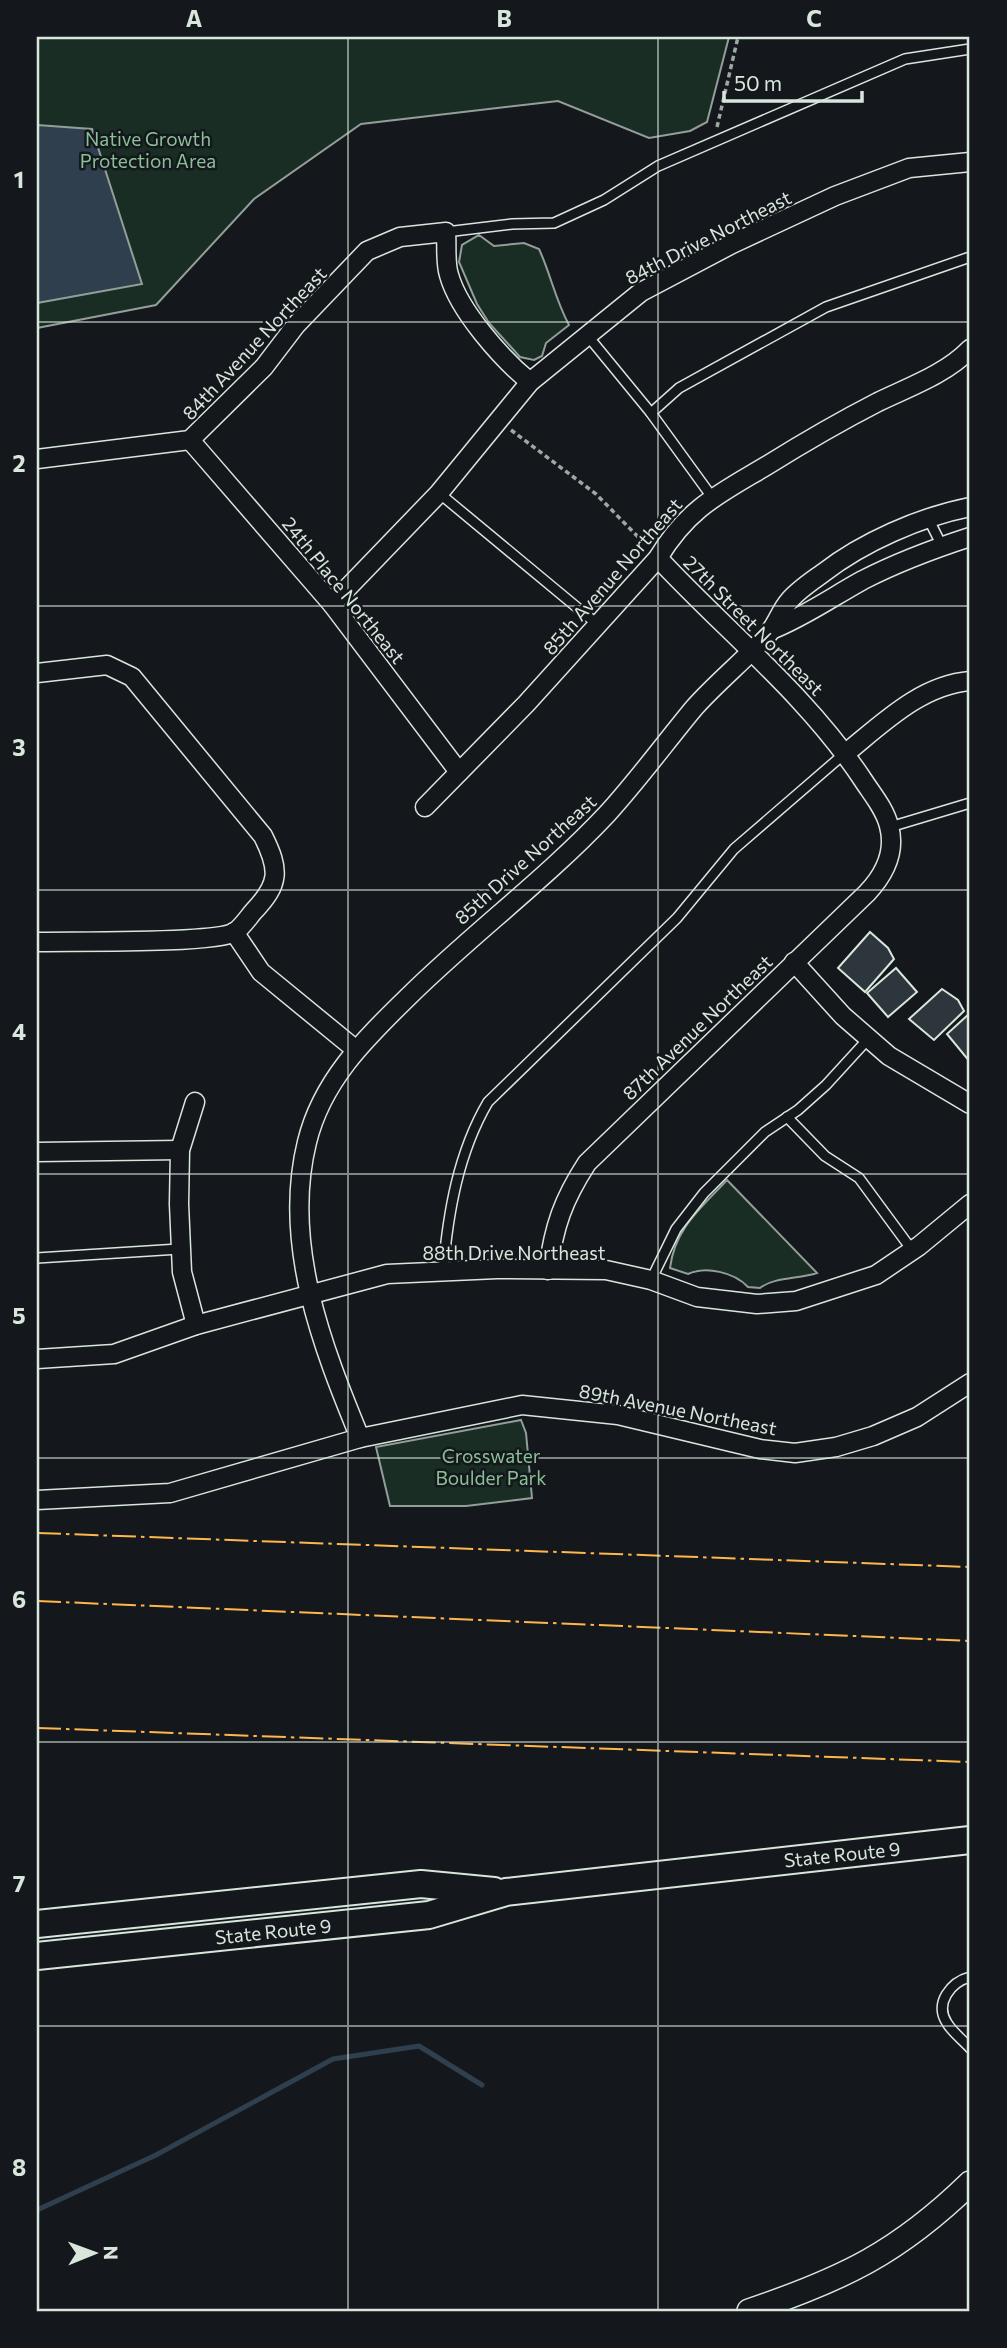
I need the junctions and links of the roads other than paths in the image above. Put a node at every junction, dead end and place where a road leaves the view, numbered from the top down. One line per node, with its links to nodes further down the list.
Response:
1 (970, 49): 3 (lane)
2 (970, 162): 5 (street, 84th Drive Northeast)
3 (446, 232): 7 (street); 9 (street, 84th Avenue Northeast)
4 (970, 257): 8 (lane)
5 (587, 335): 7 (street, 84th Drive Northeast); 8 (lane)
6 (970, 349): 12 (street, 85th Avenue Northeast)
7 (530, 382): 11 (street, 84th Drive Northeast)
8 (651, 413): 12 (lane)
9 (190, 440): 10 (street, 84th Avenue Northeast); 18 (street, 24th Place Northeast)
10 (37, 459)
11 (439, 493): 18 (street, 84th Drive Northeast); 19 (lane)
12 (712, 497): 17 (street, 85th Avenue Northeast)
13 (970, 507): 14 (street, 85th Drive Northeast)
14 (929, 520): 16 (lane); 20 (street, 85th Drive Northeast)
15 (970, 537): 16 (street, 85th Drive Northeast)
16 (942, 547): 20 (street, 85th Drive Northeast)
17 (658, 558): 19 (street, 85th Avenue Northeast); 21 (street, 27th Street Northeast)
18 (332, 604): 25 (street, 24th Place Northeast)
19 (597, 624): 25 (street, 85th Avenue Northeast)
20 (771, 630): 21 (street, 85th Drive Northeast)
21 (751, 652): 24 (street, 27th Street Northeast); 33 (street, 85th Drive Northeast)
22 (37, 673): 29 (street)
23 (970, 681): 24 (street)
24 (846, 753): 28 (street, 27th Street Northeast); 44 (lane)
25 (459, 772): 27 (street, 85th Avenue Northeast)
26 (970, 803): 28 (lane)
27 (425, 807)
28 (890, 827): 31 (street, 87th Avenue Northeast)
29 (234, 932): 30 (street); 33 (street)
30 (37, 942)
31 (794, 962): 32 (street); 43 (street, 87th Avenue Northeast)
32 (869, 1038): 35 (street); 36 (lane)
33 (355, 1049): 46 (street, 85th Drive Northeast)
34 (195, 1102): 37 (street)
35 (970, 1104)
36 (787, 1117): 41 (lane); 45 (lane)
37 (180, 1150): 38 (street); 40 (street)
38 (37, 1152)
39 (970, 1204): 41 (street, 88th Drive Northeast)
40 (179, 1249): 42 (lane); 47 (street)
41 (912, 1250): 45 (street, 88th Drive Northeast)
42 (37, 1258)
43 (548, 1270): 44 (street, 88th Drive Northeast); 45 (street, 88th Drive Northeast)
44 (443, 1271): 46 (street, 88th Drive Northeast)
45 (651, 1280)
46 (310, 1292): 47 (street, 88th Drive Northeast); 50 (street, 85th Drive Northeast)
47 (196, 1325): 48 (street, 88th Drive Northeast)
48 (37, 1359)
49 (970, 1382): 50 (street, 89th Avenue Northeast)
50 (360, 1438): 51 (street, 89th Avenue Northeast)
51 (37, 1500)
52 (970, 1840): 53 (main road, State Route 9)
53 (506, 1892): 54 (main road, State Route 9); 55 (main road, State Route 9)
54 (37, 1924)
55 (37, 1956)
56 (970, 1977): 57 (lane)
57 (970, 2048)
58 (970, 2183): 59 (street)
59 (749, 2311)

